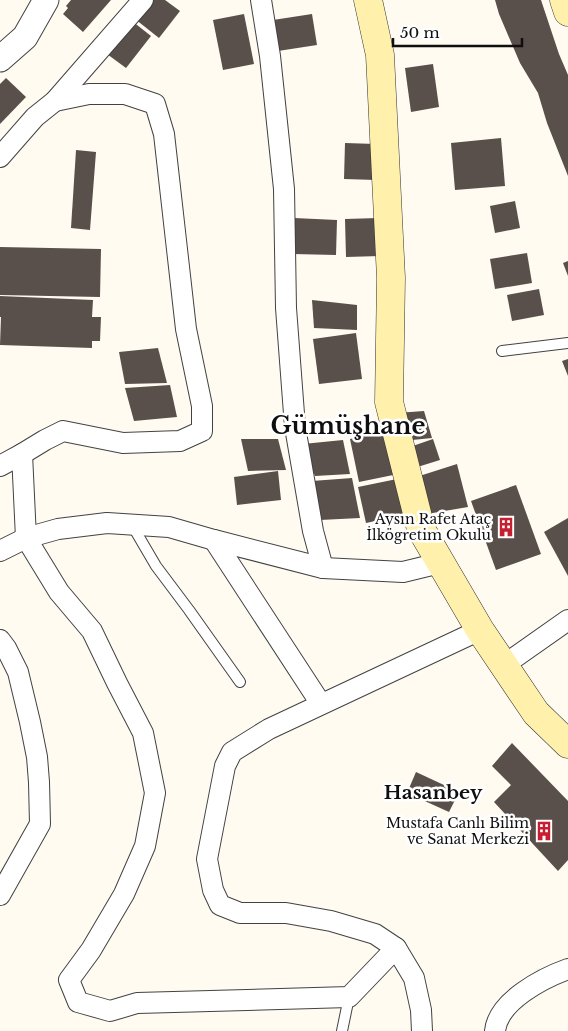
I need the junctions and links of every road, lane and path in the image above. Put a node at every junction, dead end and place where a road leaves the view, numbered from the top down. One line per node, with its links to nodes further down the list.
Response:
1 (46, 0): 7 (street)
2 (142, 0): 8 (street)
3 (261, 0): 19 (street)
4 (368, 0): 18 (main road)
5 (564, 0): 6 (main road)
6 (568, 12)
7 (0, 59)
8 (55, 101): 9 (street); 12 (street)
9 (0, 157)
10 (568, 343): 11 (lane)
11 (502, 352)
12 (22, 454): 13 (street); 15 (street)
13 (0, 466)
14 (132, 525): 15 (street); 16 (street); 24 (lane)
15 (26, 538): 17 (street); 30 (street)
16 (214, 540): 19 (street); 25 (street)
17 (0, 551)
18 (440, 563): 19 (street); 21 (main road)
19 (323, 568)
20 (568, 620): 23 (street)
21 (480, 630): 23 (main road); 25 (street)
22 (0, 640): 27 (street)
23 (504, 665): 26 (main road)
24 (240, 682)
25 (321, 704): 28 (street)
26 (568, 744)
27 (0, 896)
28 (396, 948): 30 (street); 32 (street)
29 (568, 969): 33 (street)
30 (350, 997): 31 (lane)
31 (342, 1031)
32 (422, 1031)
33 (495, 1031)

